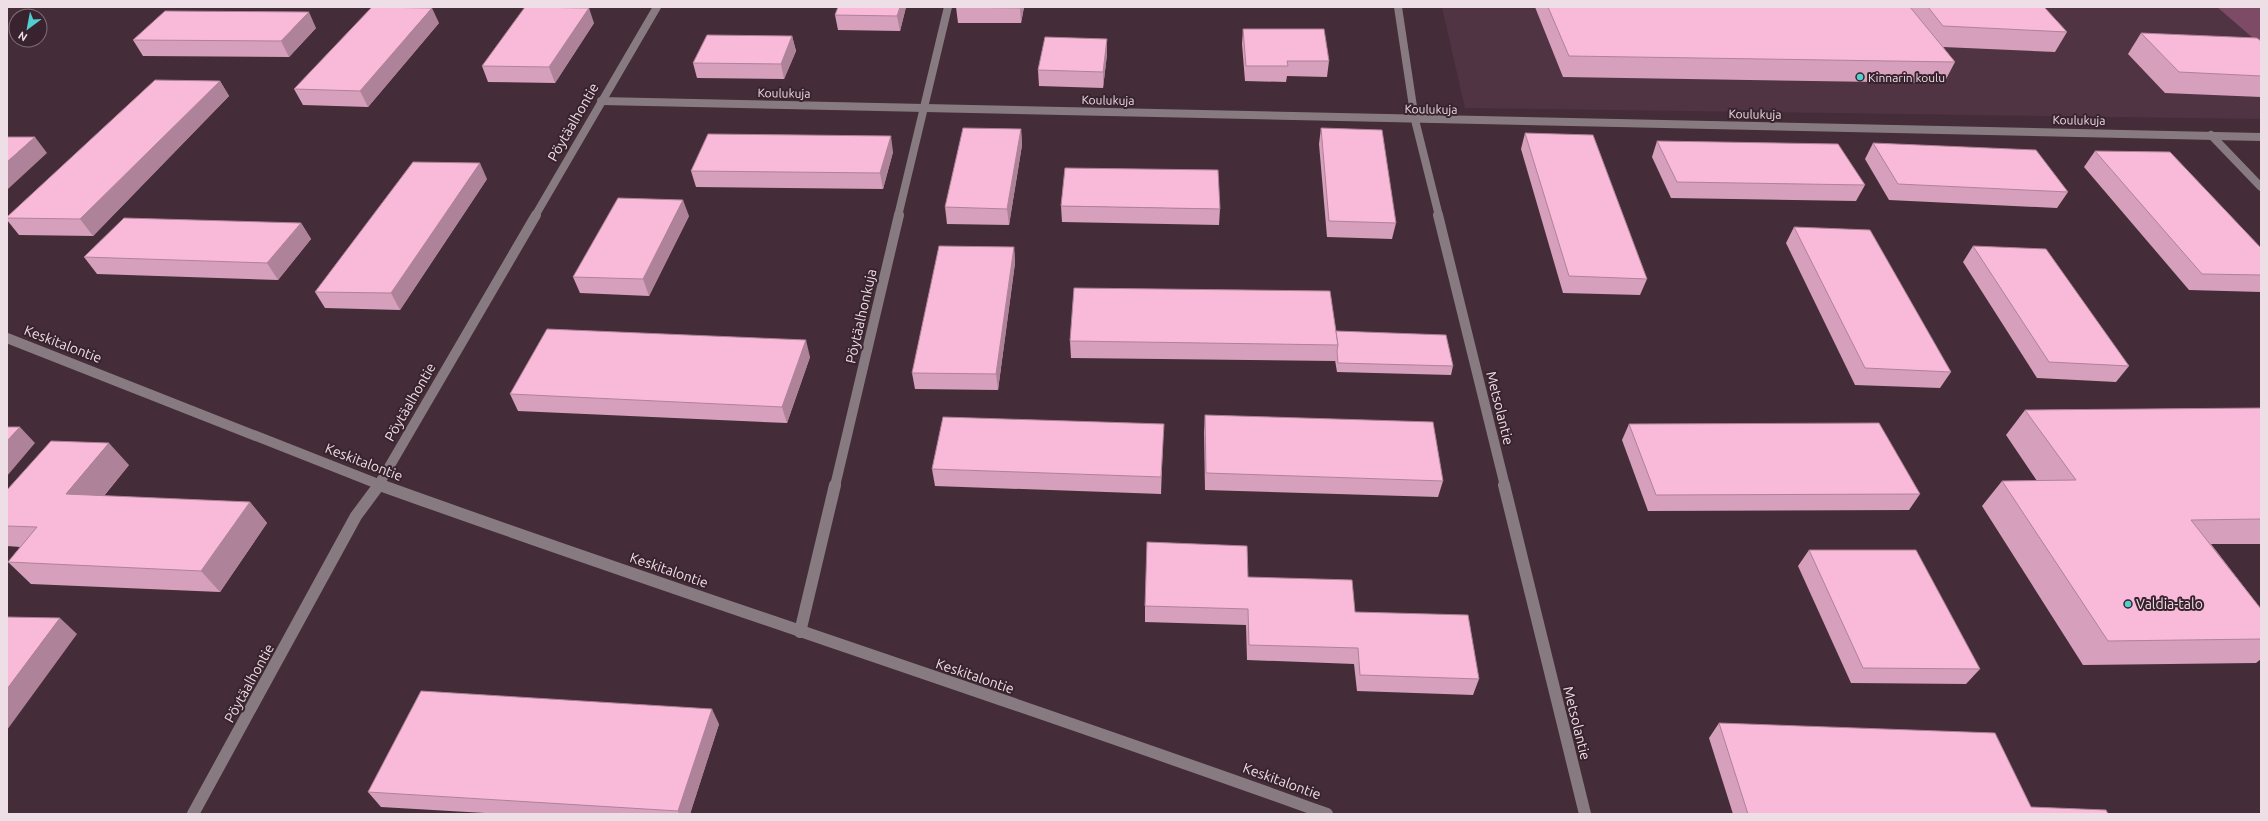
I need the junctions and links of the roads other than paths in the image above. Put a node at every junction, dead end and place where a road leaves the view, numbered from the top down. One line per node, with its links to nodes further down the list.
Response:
1 (657, 7): 4 (street, Pöytäalhontie)
2 (948, 7): 5 (street, Pöytäalhonkuja)
3 (1398, 7): 6 (street, Metsolantie)
4 (601, 101): 5 (street, Koulukuja); 11 (street, Pöytäalhontie)
5 (925, 108): 6 (street, Koulukuja); 12 (street, Pöytäalhonkuja)
6 (1415, 120): 7 (street, Koulukuja); 15 (street, Metsolantie)
7 (2211, 135): 8 (street, Koulukuja); 9 (street)
8 (2261, 136)
9 (2261, 187)
10 (7, 338): 11 (street, Keskitalontie)
11 (379, 484): 12 (street, Keskitalontie); 13 (street, Pöytäalhontie)
12 (800, 632): 14 (street, Keskitalontie)
13 (193, 814)
14 (1328, 814)
15 (1585, 814)

